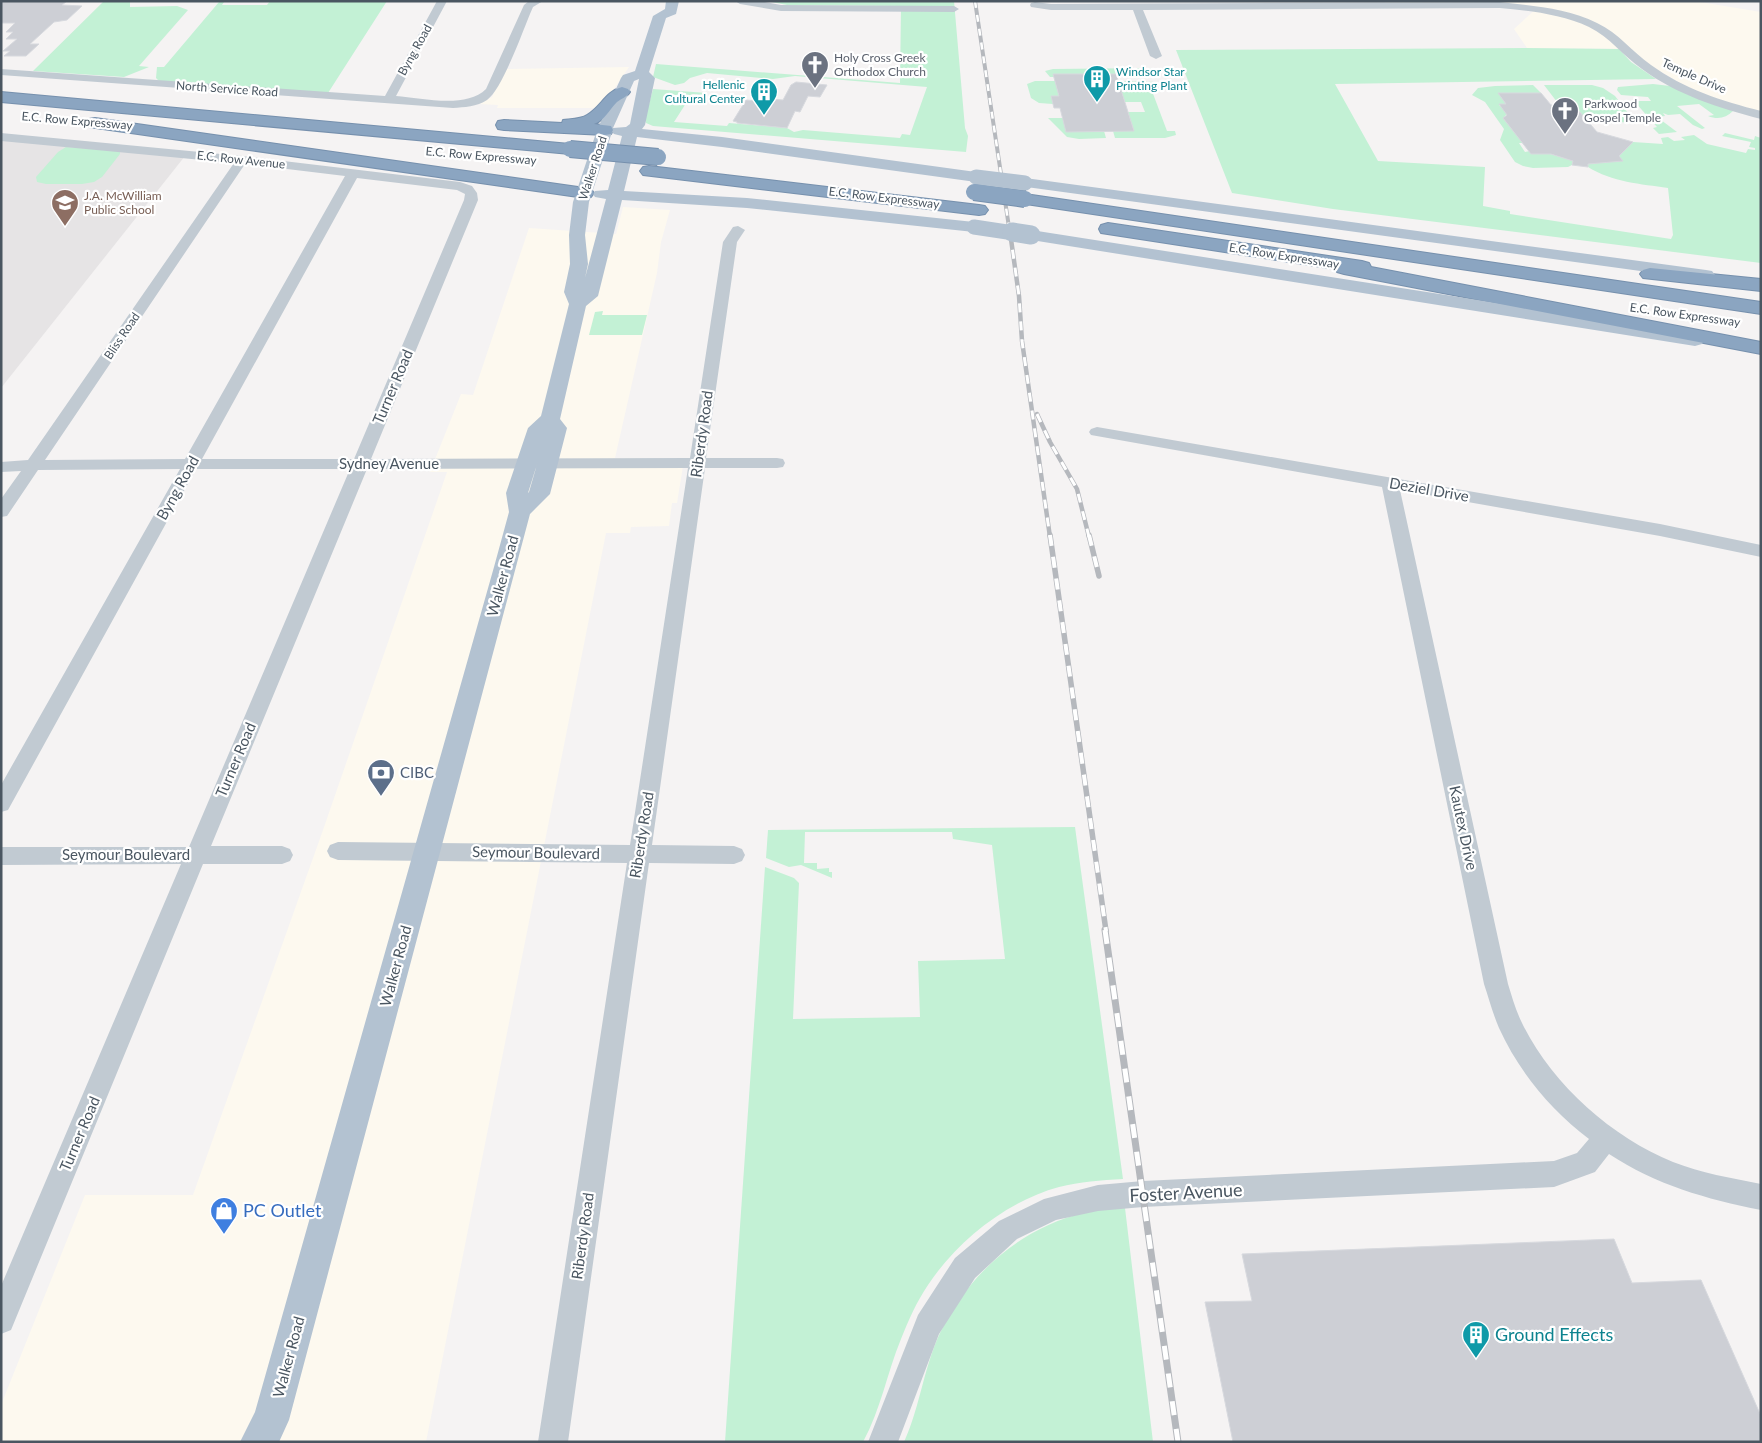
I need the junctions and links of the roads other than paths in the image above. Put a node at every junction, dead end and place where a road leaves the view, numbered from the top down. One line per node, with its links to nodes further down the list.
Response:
1 (442, 1): 15 (street, Byng Road)
2 (657, 1): 9 (main road, Walker Road)
3 (673, 1): 9 (main road, Walker Road)
4 (740, 1): 8 (street)
5 (533, 3): 15 (street, North Service Road)
6 (1035, 5): 7 (street, Temple Drive)
7 (1137, 7): 10 (street); 17 (street, Temple Drive)
8 (954, 9)
9 (660, 16): 12 (main road, Walker Road)
10 (1156, 56)
11 (1, 72): 15 (street, North Service Road)
12 (641, 74): 13 (main road, Walker Road); 20 (main road, Walker Road)
13 (622, 92): 19 (main road, Walker Road); 19 (highway)
14 (1, 98): 16 (highway, E.C. Row Expressway)
15 (388, 100)
16 (58, 102): 18 (highway); 22 (highway, E.C. Row Expressway)
17 (1761, 115)
18 (462, 123)
19 (605, 130): 20 (main road); 29 (main road, Walker Road)
20 (631, 132): 28 (main road); 30 (main road, Walker Road)
21 (1, 137): 23 (street, E.C. Row Avenue)
22 (569, 156): 24 (highway, E.C. Row Expressway); 29 (highway, E.C. Row Expressway)
23 (242, 160): 26 (street, E.C. Row Avenue); 48 (street, Bliss Road)
24 (654, 164): 25 (highway, E.C. Row Expressway); 33 (highway, E.C. Row Expressway)
25 (765, 168)
26 (354, 172): 31 (street, E.C. Row Avenue); 45 (street, Byng Road)
27 (861, 178): 28 (highway, E.C. Row Expressway)
28 (975, 184): 32 (highway, E.C. Row Expressway, bridge)
29 (585, 192): 30 (main road); 38 (main road, Walker Road)
30 (616, 194): 33 (main road); 38 (main road, Walker Road)
31 (471, 200): 46 (street, Turner Road)
32 (1025, 210): 33 (highway, E.C. Row Expressway); 34 (highway, E.C. Row Expressway); 36 (highway, E.C. Row Expressway); 37 (main road); 41 (main road)
33 (976, 218)
34 (1240, 228): 37 (highway); 39 (highway, E.C. Row Expressway)
35 (738, 230): 47 (street, Riberdy Road)
36 (1281, 256): 40 (highway, E.C. Row Expressway); 41 (highway)
37 (1761, 283)
38 (578, 304): 43 (main road, Walker Road)
39 (1761, 308)
40 (1761, 326)
41 (1761, 349)
42 (1098, 432): 50 (street, Deziel Drive)
43 (537, 463): 46 (street, Sydney Avenue); 47 (street, Sydney Avenue); 55 (main road, Walker Road)
44 (777, 463): 47 (street, Sydney Avenue)
45 (191, 464): 46 (street, Sydney Avenue); 48 (street, Sydney Avenue); 53 (street, Byng Road)
46 (360, 464): 57 (street, Turner Road)
47 (697, 464): 56 (street, Riberdy Road)
48 (34, 465): 49 (street, Sydney Avenue); 51 (street, Bliss Road)
49 (1, 467)
50 (1390, 484): 52 (street, Deziel Drive); 61 (street, Kautex Drive)
51 (1, 512)
52 (1761, 551)
53 (1, 804)
54 (338, 852): 55 (street, Seymour Boulevard)
55 (427, 852): 56 (street, Seymour Boulevard); 64 (main road, Walker Road)
56 (639, 854): 59 (street, Seymour Boulevard); 65 (street, Riberdy Road)
57 (196, 855): 58 (street, Seymour Boulevard); 60 (street, Seymour Boulevard); 63 (street, Turner Road)
58 (282, 855)
59 (734, 855)
60 (1, 856)
61 (1606, 1138): 62 (street, Kautex Drive); 66 (street, Foster Avenue)
62 (1761, 1197)
63 (1, 1320)
64 (268, 1435)
65 (552, 1442)
66 (883, 1442)

